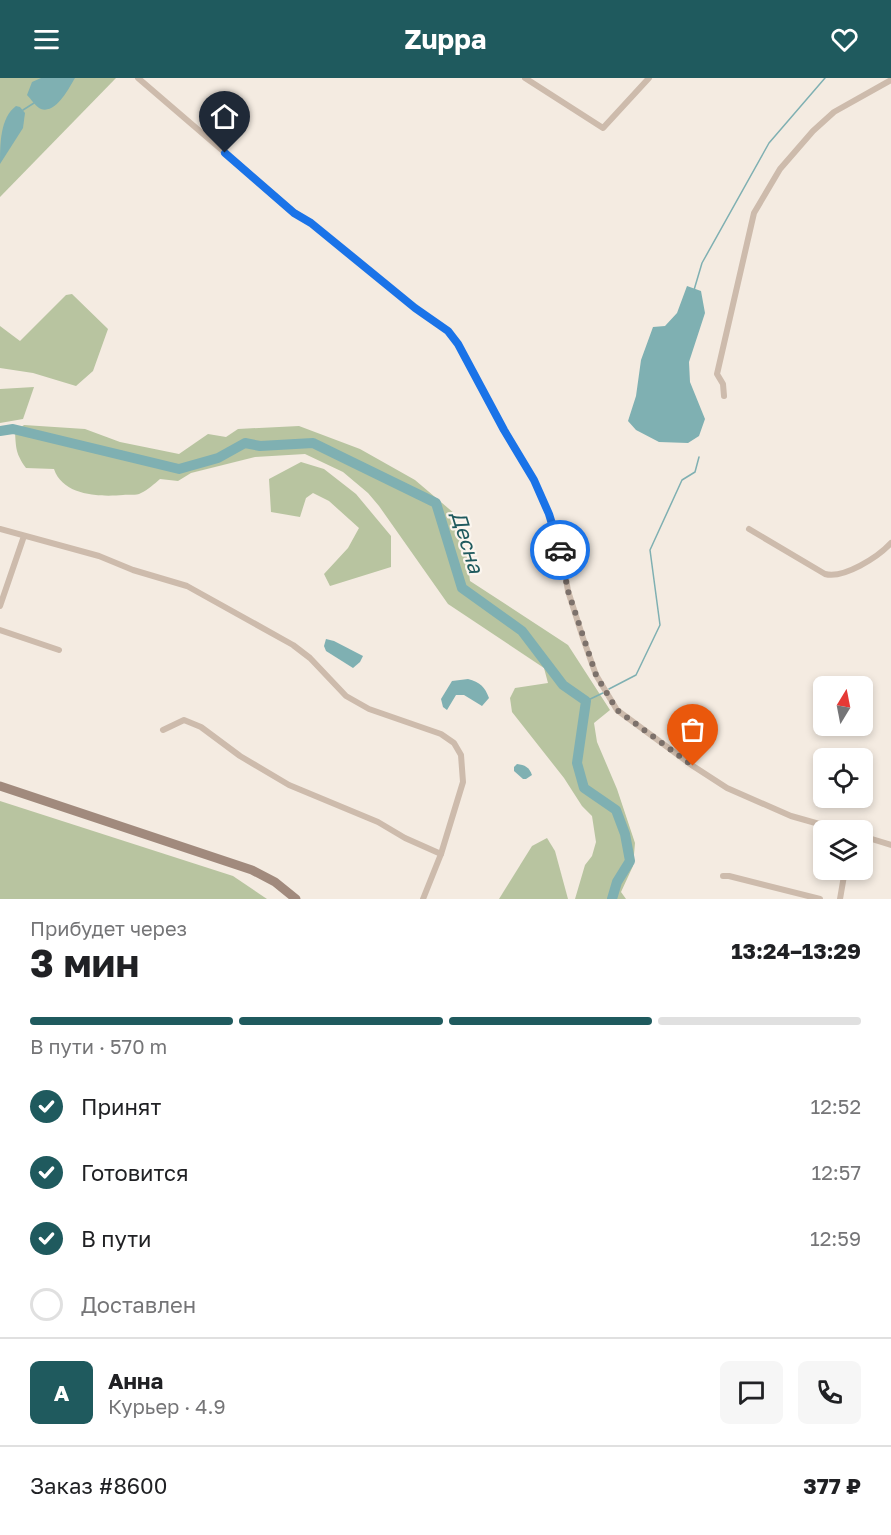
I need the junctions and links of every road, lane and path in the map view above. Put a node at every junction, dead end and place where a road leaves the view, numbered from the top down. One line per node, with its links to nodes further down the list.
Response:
1 (138, 78): 15 (street)
2 (525, 78): 3 (street)
3 (649, 78)
4 (891, 80): 5 (street)
5 (724, 396)
6 (0, 529): 8 (street)
7 (749, 529): 9 (street)
8 (24, 537): 10 (street); 18 (street)
9 (891, 543)
10 (0, 606)
11 (0, 630): 12 (street)
12 (59, 650)
13 (163, 730): 18 (street)
14 (0, 786): 22 (street)
15 (813, 822)
16 (873, 839): 17 (street)
17 (891, 845)
18 (441, 854): 23 (street)
19 (723, 876): 21 (street)
20 (843, 880): 25 (street)
21 (807, 897): 24 (street)
22 (296, 899)
23 (423, 899)
24 (820, 899)
25 (840, 899)

